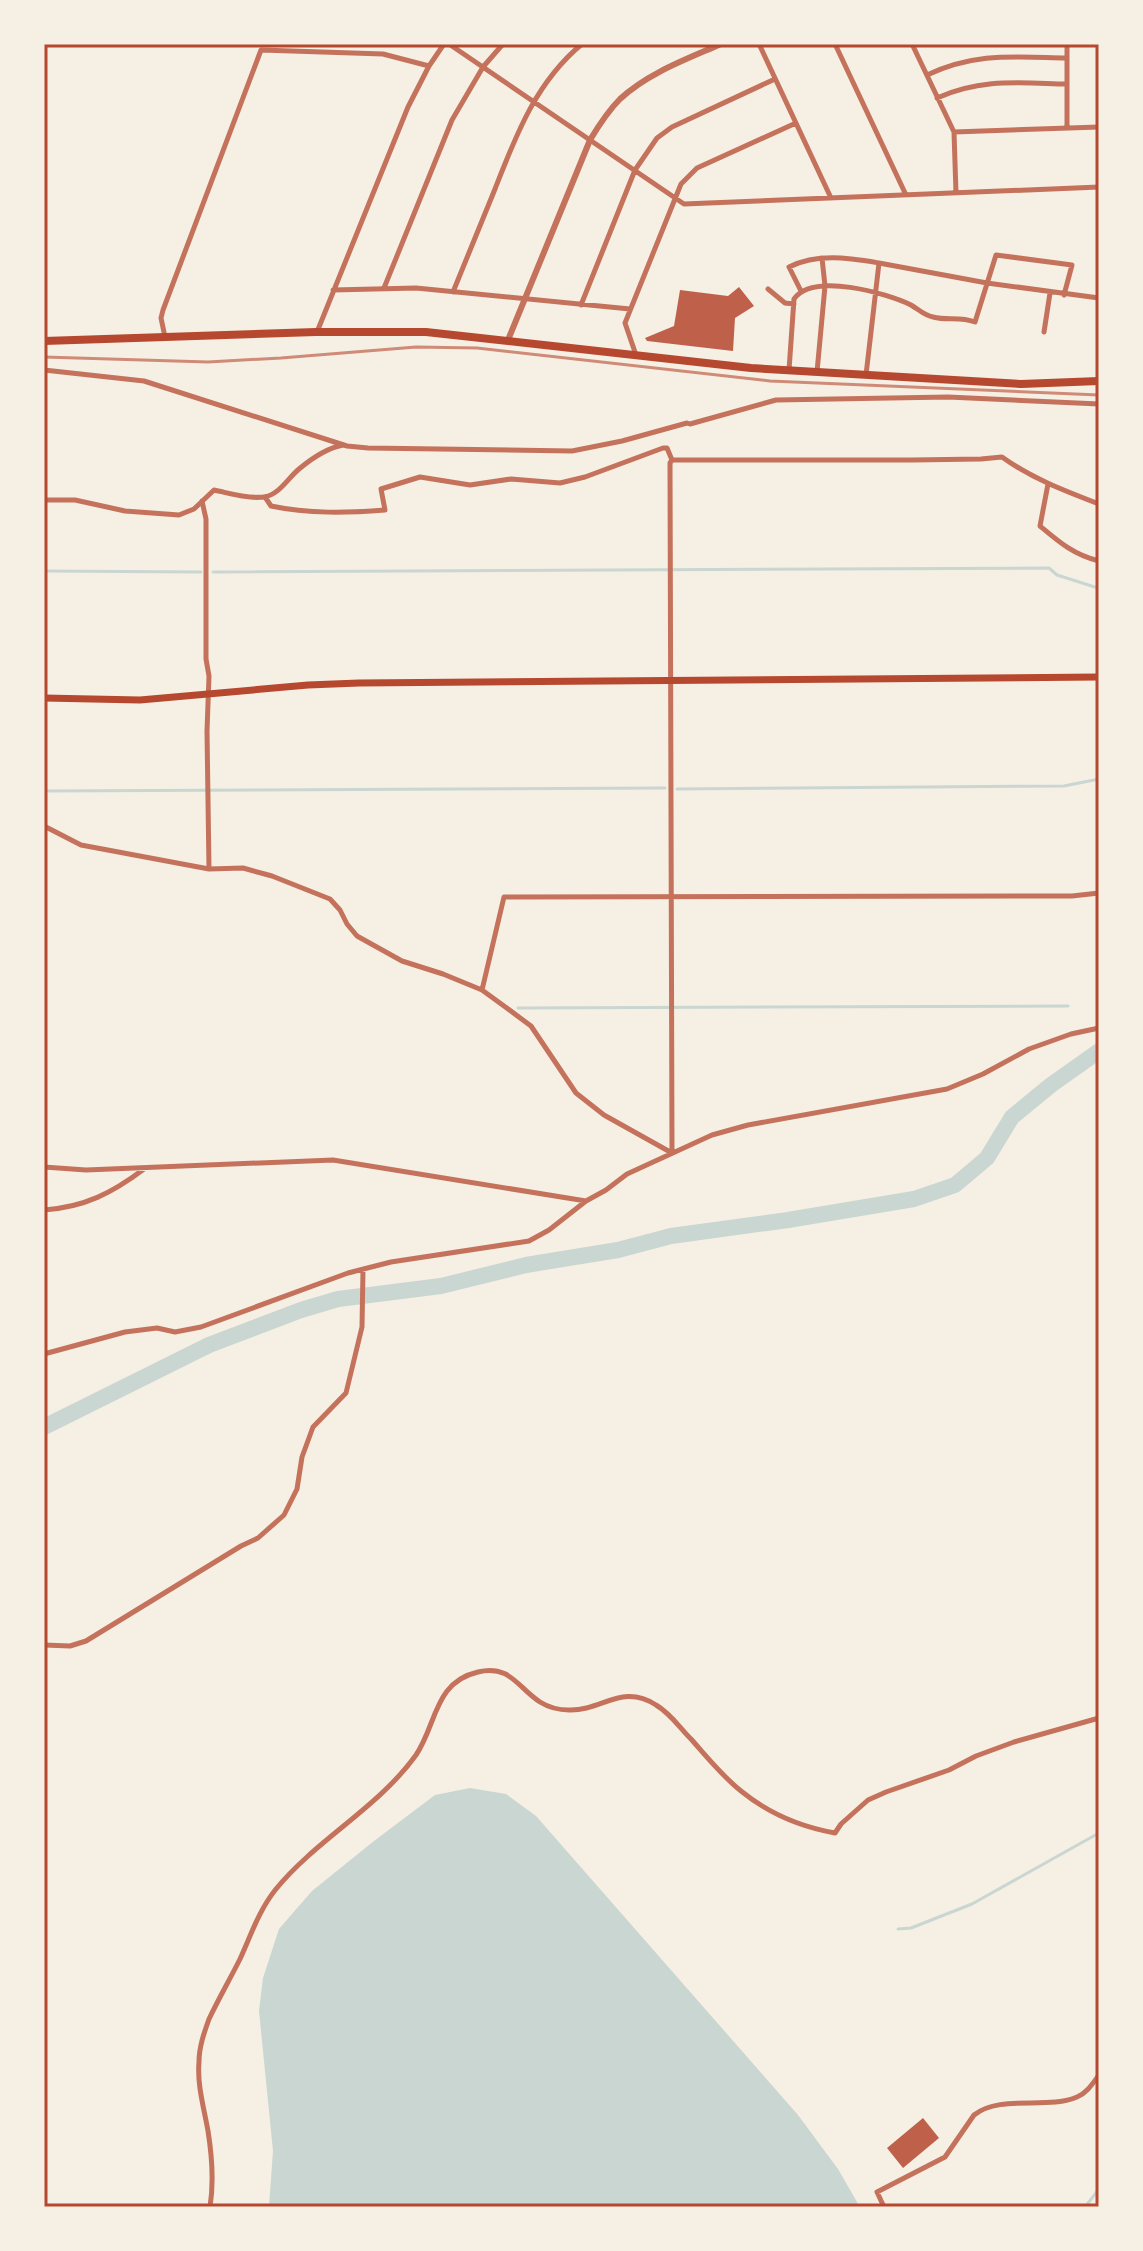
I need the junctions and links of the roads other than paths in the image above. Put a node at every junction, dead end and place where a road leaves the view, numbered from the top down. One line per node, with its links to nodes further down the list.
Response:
1 (446, 44): 10 (street); 11 (street)
2 (503, 44): 11 (street)
3 (582, 44): 16 (street)
4 (721, 44): 21 (street)
5 (759, 44): 13 (street)
6 (835, 44): 25 (street)
7 (912, 44): 12 (street)
8 (1067, 44): 9 (street)
9 (1067, 58): 12 (street); 14 (street)
10 (429, 66): 34 (street); 47 (street)
11 (483, 67): 16 (street); 32 (street)
12 (927, 75): 15 (street)
13 (775, 79): 17 (street); 22 (street)
14 (1067, 84): 15 (street); 19 (street)
15 (937, 98): 20 (street)
16 (534, 101): 21 (street); 36 (street)
17 (796, 123): 26 (street); 27 (street)
18 (1099, 127): 19 (street)
19 (1067, 128): 20 (street)
20 (954, 132): 24 (street)
21 (590, 140): 22 (street); 41 (street)
22 (635, 170): 26 (street); 43 (street)
23 (1099, 187): 24 (street)
24 (956, 193): 25 (street)
25 (906, 195): 27 (street)
26 (676, 197): 27 (street); 44 (street)
27 (831, 198)
28 (822, 258): 29 (street); 31 (street); 35 (street)
29 (879, 263): 30 (street); 37 (street)
30 (987, 283): 37 (street); 38 (street); 39 (street)
31 (825, 286): 35 (street); 37 (street); 53 (street)
32 (384, 288): 34 (street); 36 (street)
33 (768, 289): 42 (street)
34 (333, 290): 45 (street)
35 (802, 291): 42 (street)
36 (453, 292): 41 (street)
37 (875, 292): 54 (street)
38 (1050, 293): 39 (street); 46 (street)
39 (1064, 295): 40 (street)
40 (1099, 298)
41 (524, 299): 43 (street); 48 (street)
42 (794, 304): 52 (street)
43 (581, 305): 44 (street)
44 (630, 309): 50 (street)
45 (316, 332): 47 (highway); 48 (highway)
46 (1044, 332)
47 (165, 338): 49 (highway)
48 (508, 340): 50 (highway)
49 (44, 341)
50 (636, 355): 52 (highway)
51 (44, 370): 57 (street)
52 (789, 371): 53 (highway)
53 (817, 373): 54 (highway)
54 (866, 376): 55 (highway)
55 (1099, 381)
56 (1099, 404): 57 (street)
57 (344, 445): 60 (street)
58 (672, 460): 59 (street); 60 (street); 66 (street)
59 (1048, 484): 63 (street); 64 (street)
60 (265, 497): 62 (street)
61 (44, 500): 62 (street)
62 (202, 501): 67 (street)
63 (1099, 504)
64 (1099, 561)
65 (1096, 677): 66 (main road)
66 (671, 682): 67 (main road); 72 (street)
67 (208, 695): 68 (main road); 70 (street)
68 (44, 698)
69 (44, 826): 70 (street)
70 (209, 869): 73 (street)
71 (1099, 893): 72 (street)
72 (671, 896): 73 (street); 75 (street)
73 (482, 990): 75 (street)
74 (1099, 1028): 75 (street)
75 (672, 1153): 78 (street)
76 (44, 1167): 77 (street)
77 (145, 1168): 78 (street); 79 (street)
78 (586, 1201): 80 (street)
79 (44, 1210)
80 (363, 1272): 81 (street); 82 (street)
81 (44, 1354)
82 (44, 1645)
83 (1099, 1718): 85 (street)
84 (1099, 2075): 86 (street)
85 (210, 2207)
86 (884, 2207)

